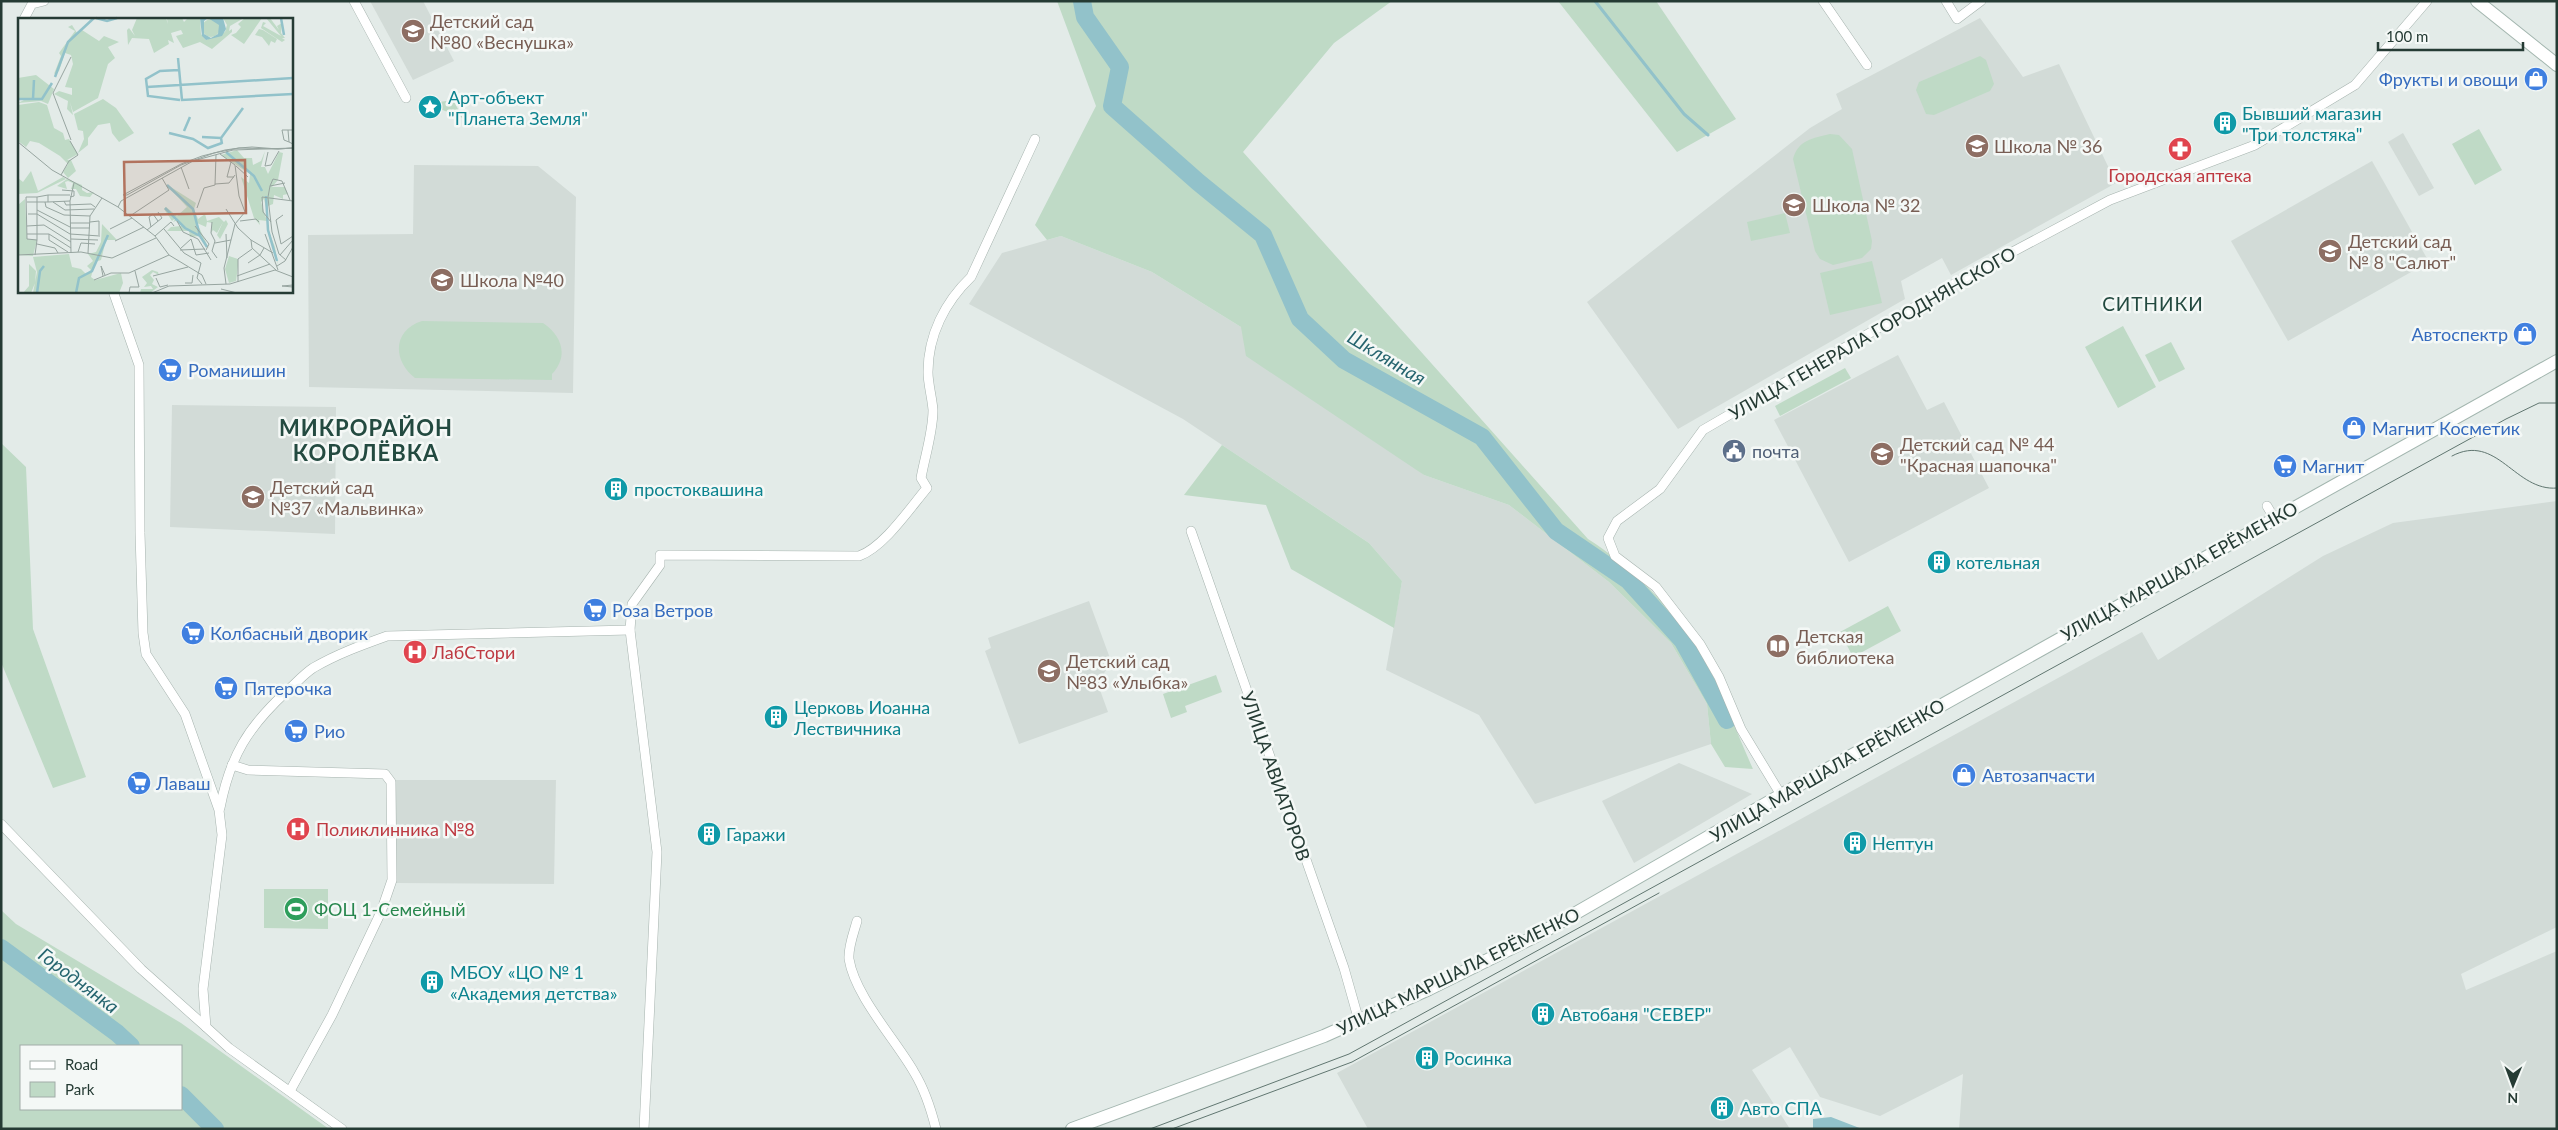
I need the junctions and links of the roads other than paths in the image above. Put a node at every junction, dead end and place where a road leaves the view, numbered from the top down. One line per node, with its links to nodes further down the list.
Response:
1 (44, 1): 8 (street)
2 (354, 1): 11 (street)
3 (1823, 1): 9 (street)
4 (1946, 1): 5 (street)
5 (1981, 1)
6 (2427, 1): 20 (street, УЛИЦА ГЕНЕРАЛА ГОРОДНЯНСКОГО)
7 (2477, 1): 10 (main road)
8 (25, 18)
9 (1867, 65)
10 (2557, 65)
11 (406, 98)
12 (1035, 139): 18 (street)
13 (113, 292): 21 (street)
14 (2557, 361): 16 (main road, УЛИЦА МАРШАЛА ЕРЁМЕНКО)
15 (2267, 506): 16 (street)
16 (2274, 518): 20 (main road, УЛИЦА МАРШАЛА ЕРЁМЕНКО)
17 (1190, 531): 24 (street, УЛИЦА АВИАТОРОВ)
18 (630, 630): 19 (street); 28 (street)
19 (232, 765): 21 (street); 26 (street)
20 (1781, 795): 24 (main road, УЛИЦА МАРШАЛА ЕРЁМЕНКО)
21 (219, 810): 25 (street)
22 (1, 824): 25 (street)
23 (857, 921): 29 (street)
24 (1359, 1021): 30 (main road, УЛИЦА МАРШАЛА ЕРЁМЕНКО)
25 (206, 1027): 26 (street)
26 (290, 1091): 27 (street)
27 (342, 1129)
28 (644, 1129)
29 (936, 1129)
30 (1072, 1129)

